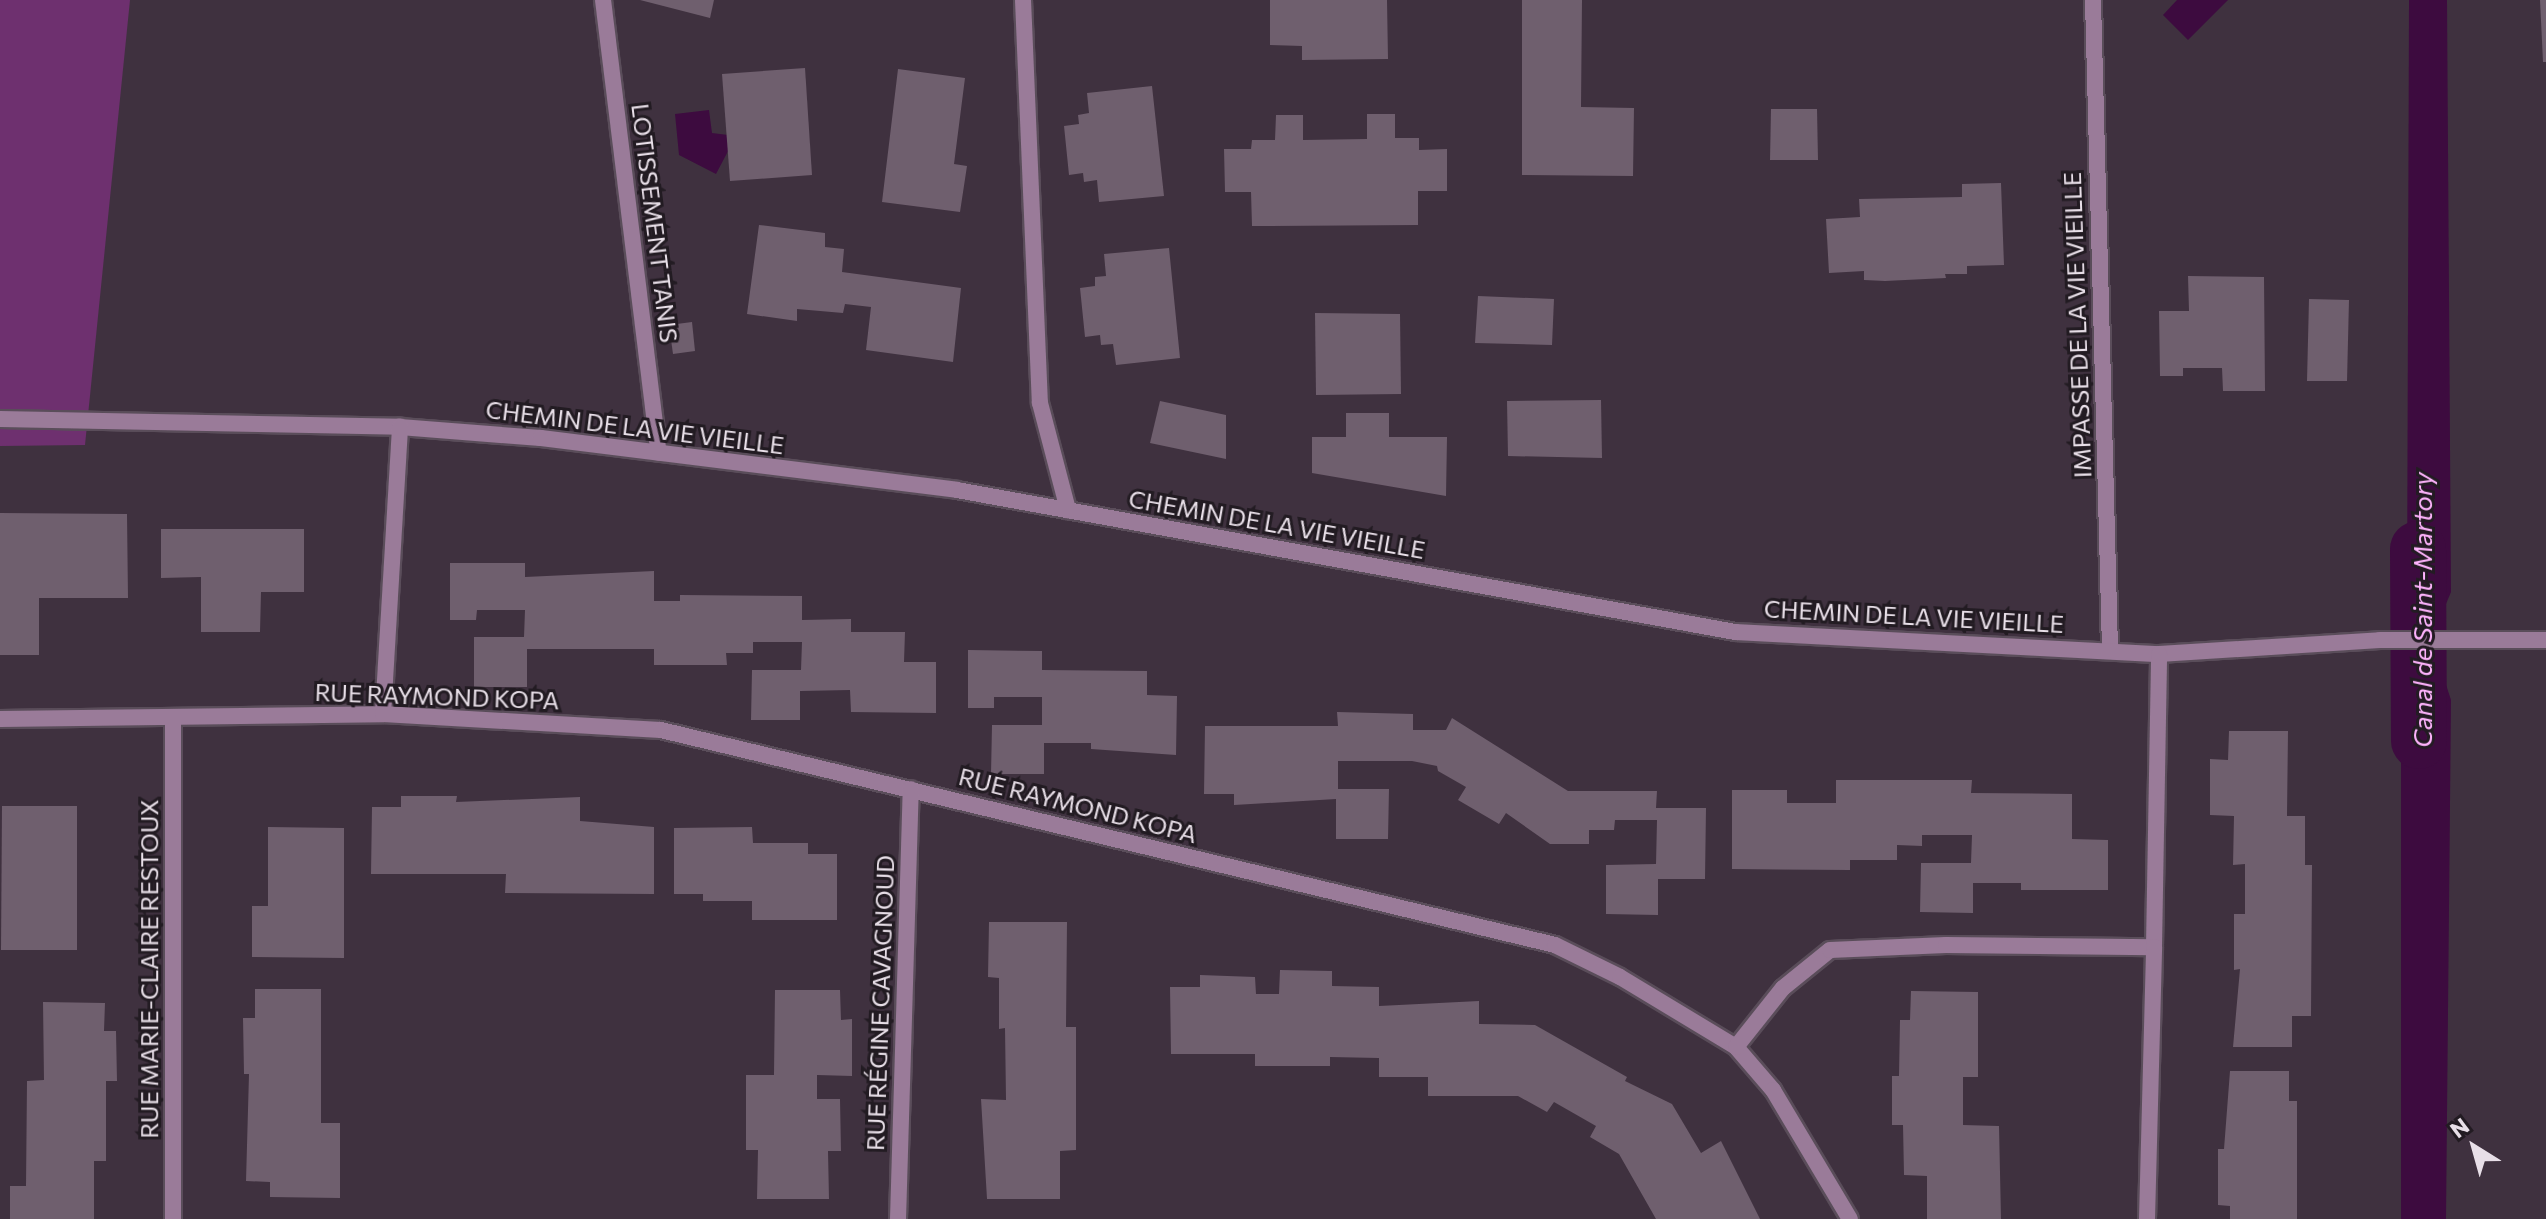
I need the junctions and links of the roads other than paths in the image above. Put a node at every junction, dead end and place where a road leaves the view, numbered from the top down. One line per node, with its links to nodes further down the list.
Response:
1 (603, 0): 6 (street, LOTISSEMENT TANIS)
2 (1023, 0): 7 (street)
3 (2093, 0): 9 (street, IMPASSE DE LA VIE VIEILLE)
4 (0, 419): 5 (street, CHEMIN DE LA VIE VIEILLE)
5 (400, 427): 6 (street, CHEMIN DE LA VIE VIEILLE); 11 (street)
6 (659, 453): 7 (street, CHEMIN DE LA VIE VIEILLE)
7 (1068, 510): 9 (street, CHEMIN DE LA VIE VIEILLE)
8 (2546, 640): 10 (street, CHEMIN DE LA VIE VIEILLE)
9 (2110, 649): 10 (street, CHEMIN DE LA VIE VIEILLE)
10 (2159, 654): 15 (street)
11 (383, 714): 13 (street, RUE RAYMOND KOPA); 14 (street, RUE RAYMOND KOPA)
12 (0, 719): 13 (street, RUE RAYMOND KOPA)
13 (173, 719): 17 (street, RUE MARIE-CLAIRE RESTOUX)
14 (911, 789): 16 (street, RUE RAYMOND KOPA); 18 (street, RUE RÉGINE CAVAGNOUD)
15 (2154, 947): 16 (street); 20 (street)
16 (1736, 1047): 19 (street, RUE RAYMOND KOPA)
17 (173, 1219)
18 (898, 1219)
19 (1850, 1219)
20 (2147, 1219)

